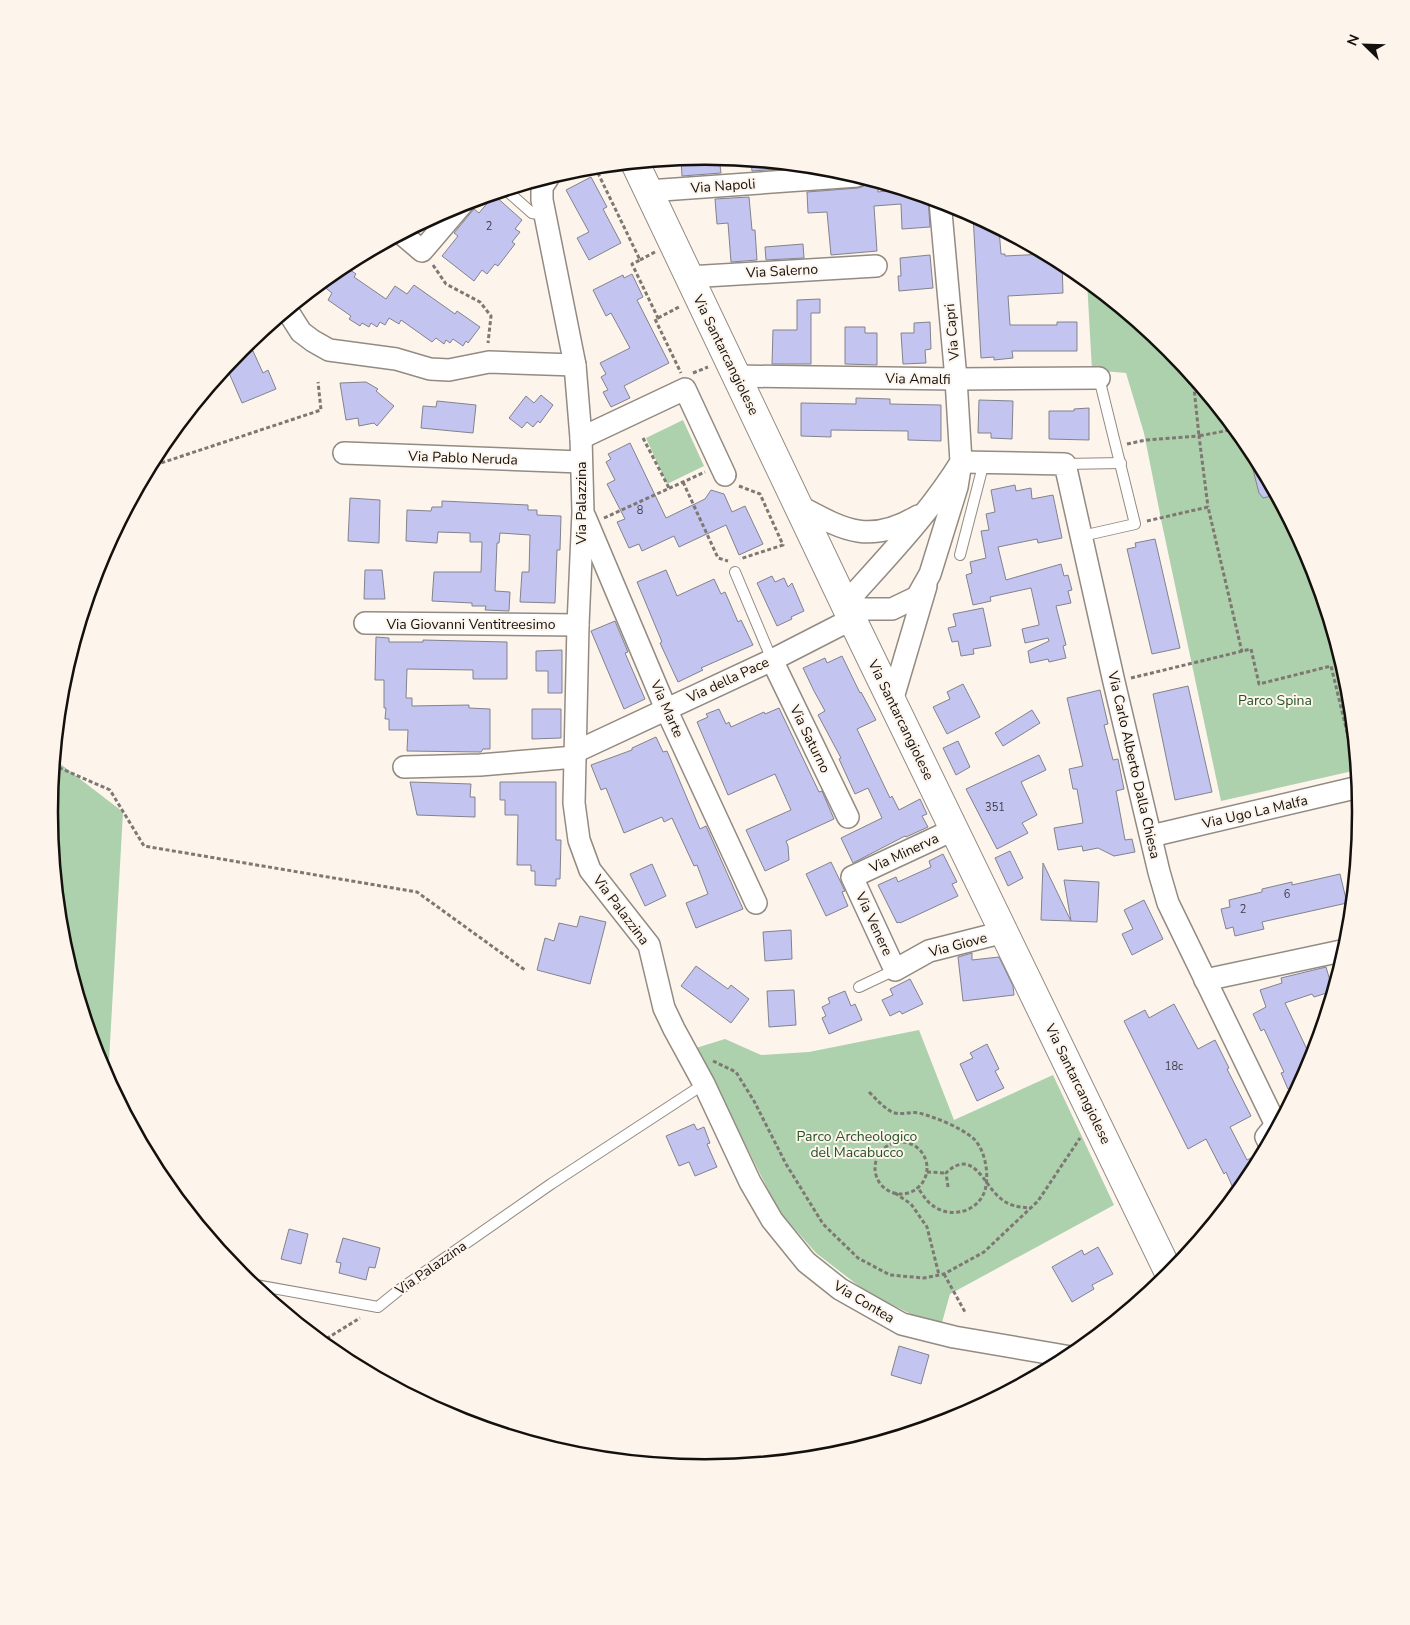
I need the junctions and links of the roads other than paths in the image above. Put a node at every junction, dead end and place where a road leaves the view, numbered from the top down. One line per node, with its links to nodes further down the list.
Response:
1 (638, 169): 4 (main road, Via Santarcangiolese)
2 (834, 178): 4 (street, Via Napoli)
3 (543, 186): 7 (street, Via Palazzina)
4 (648, 191): 11 (main road, Via Santarcangiolese)
5 (511, 195): 7 (lane)
6 (941, 209): 16 (street, Via Capri)
7 (544, 215): 13 (street, Via Palazzina)
8 (453, 216): 9 (street)
9 (407, 238)
10 (876, 266): 11 (street, Via Salerno)
11 (688, 277): 14 (main road, Via Santarcangiolese)
12 (291, 315): 13 (street)
13 (575, 365): 17 (street, Via Palazzina)
14 (736, 376): 16 (street, Via Amalfi); 25 (main road, Via Santarcangiolese)
15 (1099, 378): 16 (street, Via Amalfi); 22 (lane)
16 (956, 379): 19 (street, Via Capri)
17 (581, 438): 20 (street, Via Palazzina); 24 (street)
18 (344, 454): 20 (street, Via Pablo Neruda)
19 (960, 456): 21 (street); 26 (street); 31 (street, Via Capri)
20 (581, 462): 27 (street, Via Palazzina)
21 (984, 462): 23 (street); 29 (lane)
22 (1121, 463): 23 (lane); 28 (lane)
23 (1065, 464): 28 (street, Via Carlo Alberto Dalla Chiesa)
24 (722, 477)
25 (798, 506): 26 (street); 32 (main road, Via Santarcangiolese)
26 (927, 511): 32 (street)
27 (592, 516): 34 (street, Via Palazzina); 37 (street, Via Marte)
28 (1082, 536): 43 (street, Via Carlo Alberto Dalla Chiesa)
29 (960, 555)
30 (732, 567): 35 (lane)
31 (930, 574): 32 (street, Via Capri); 36 (street, Via Capri)
32 (849, 612): 35 (street, Via della Pace); 36 (main road, Via Santarcangiolese)
33 (364, 623): 34 (street, Via Giovanni Ventitreesimo)
34 (578, 624): 38 (street, Via Palazzina)
35 (772, 660): 37 (street, Via della Pace); 41 (street, Via Saturno)
36 (892, 701): 42 (main road, Via Santarcangiolese)
37 (666, 708): 38 (street, Via della Pace); 45 (street, Via Marte)
38 (575, 754): 39 (street); 51 (street, Via Palazzina)
39 (404, 766)
40 (1351, 781): 43 (street, Via Ugo La Malfa)
41 (848, 817)
42 (955, 829): 44 (street, Via Minerva); 46 (main road, Via Santarcangiolese)
43 (1151, 836): 49 (street, Via Carlo Alberto Dalla Chiesa)
44 (852, 877): 48 (street, Via Venere)
45 (756, 903)
46 (1004, 932): 48 (street, Via Giove); 53 (main road, Via Santarcangiolese)
47 (1337, 952): 49 (street)
48 (895, 970): 50 (lane, Via Giove)
49 (1205, 980): 52 (street, Via Carlo Alberto Dalla Chiesa)
50 (859, 987)
51 (704, 1084): 54 (lane, Via Palazzina); 55 (street, Via Contea)
52 (1272, 1126)
53 (1166, 1267)
54 (265, 1287)
55 (1059, 1355)

